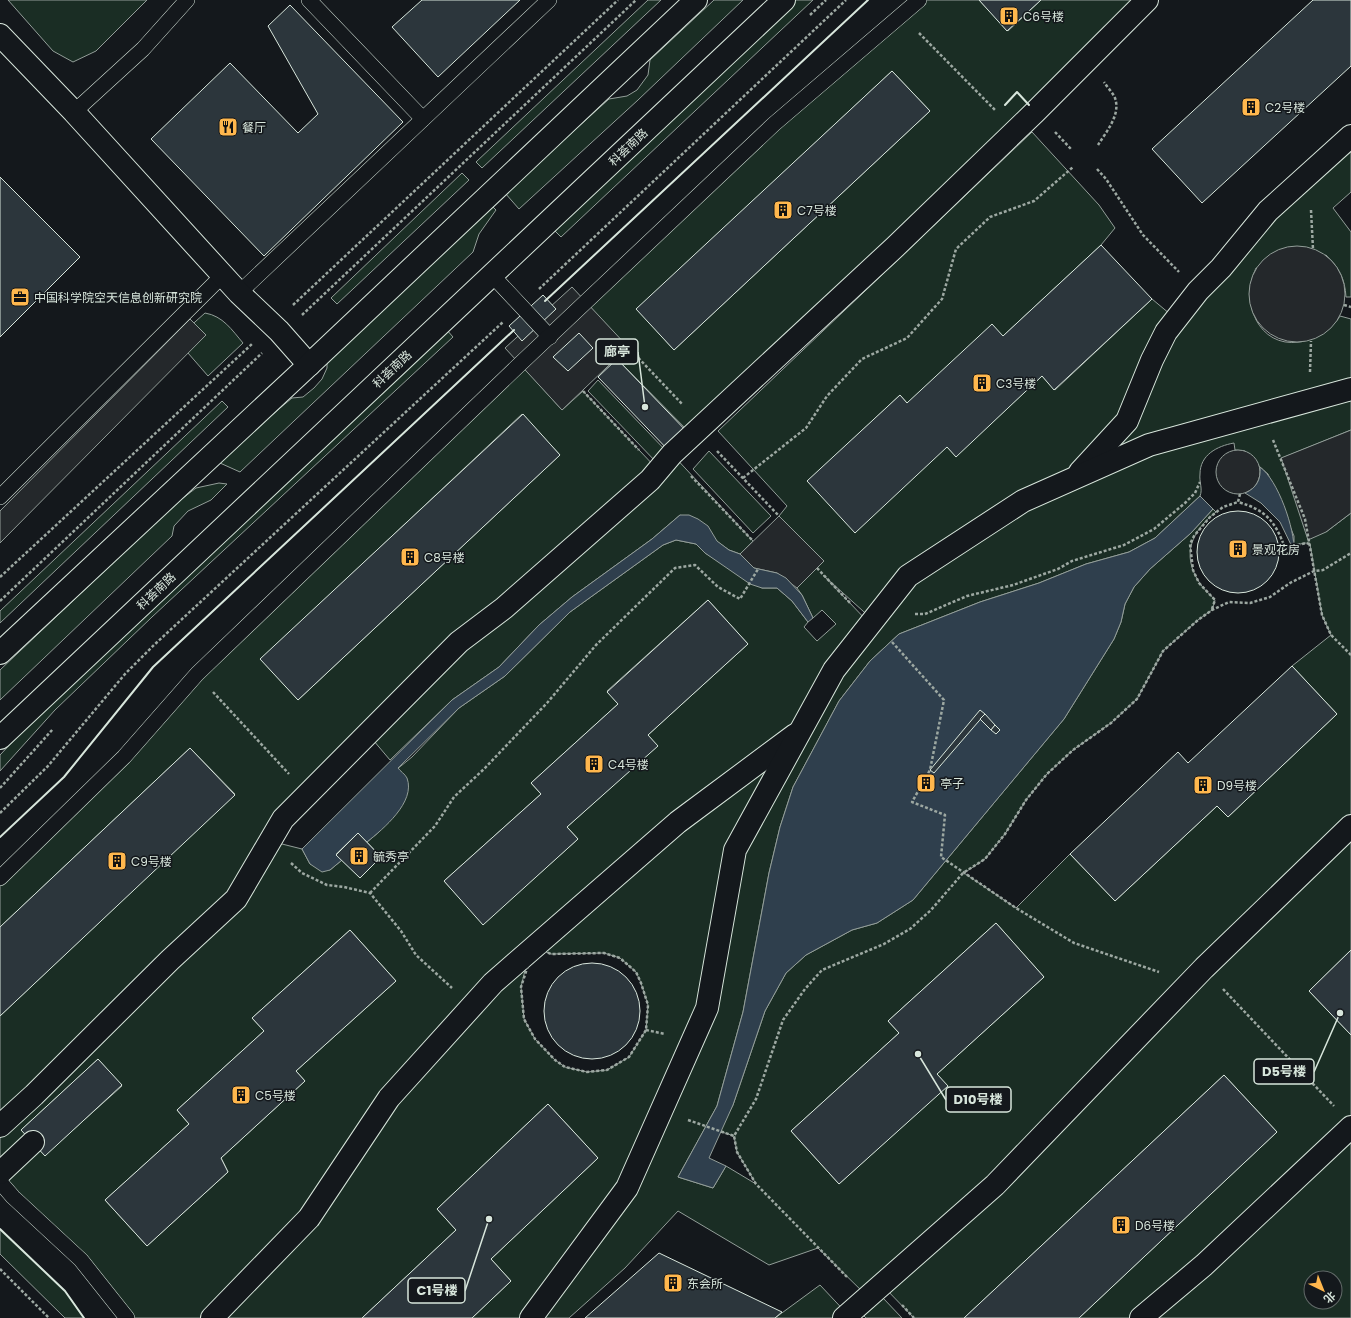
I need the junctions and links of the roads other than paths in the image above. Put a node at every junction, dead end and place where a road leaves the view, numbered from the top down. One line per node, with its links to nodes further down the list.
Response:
1 (187, 0): 9 (lane)
2 (309, 0): 10 (lane)
3 (549, 0): 10 (lane)
4 (696, 0): 16 (street)
5 (784, 0): 13 (street, 科荟南路)
6 (919, 0): 15 (lane)
7 (1147, 0): 25 (street)
8 (0, 35): 9 (street)
9 (74, 112): 12 (street)
10 (423, 119): 14 (lane)
11 (1351, 136): 18 (street)
12 (223, 275): 14 (street); 19 (lane)
13 (492, 275): 15 (lane); 22 (street, 科荟南路)
14 (239, 293): 16 (street)
15 (550, 337): 24 (lane)
16 (309, 365): 20 (street)
17 (1351, 389): 18 (street)
18 (1075, 478): 21 (street)
19 (0, 497)
20 (0, 653)
21 (801, 731): 31 (street); 32 (street)
22 (0, 738)
23 (1351, 826): 33 (street)
24 (0, 878)
25 (0, 1126)
26 (1351, 1127): 34 (street)
27 (33, 1142): 28 (street)
28 (0, 1173)
29 (0, 1182): 30 (lane)
30 (127, 1318)
31 (212, 1318)
32 (531, 1318)
33 (844, 1318)
34 (1142, 1318)

